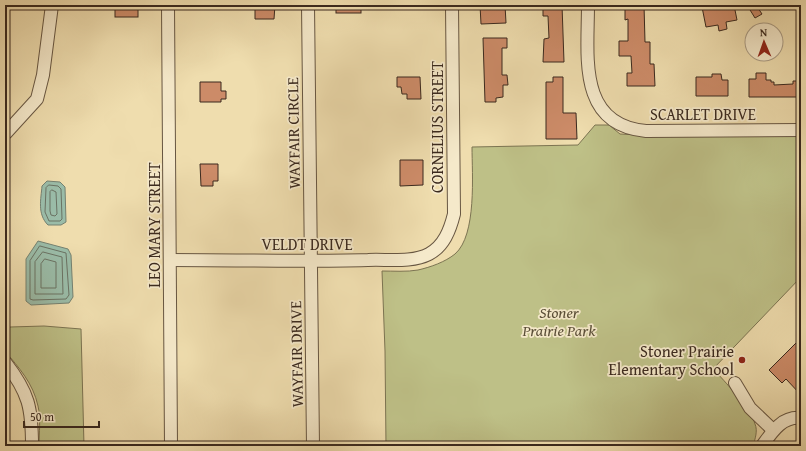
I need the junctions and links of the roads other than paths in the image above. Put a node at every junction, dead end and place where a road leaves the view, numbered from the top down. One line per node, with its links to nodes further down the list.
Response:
1 (52, 5): 7 (street)
2 (168, 5): 9 (street, LEO MARY STREET)
3 (308, 5): 10 (street, WAYFAIR CIRCLE)
4 (452, 5): 8 (street, CORNELIUS STREET)
5 (588, 5): 6 (street, SCARLET DRIVE)
6 (801, 130)
7 (6, 133)
8 (440, 245): 10 (street, VELDT DRIVE)
9 (170, 260): 10 (street, VELDT DRIVE); 16 (street, LEO MARY STREET)
10 (310, 261): 17 (street, WAYFAIR DRIVE)
11 (5, 362): 15 (street)
12 (735, 383): 14 (street)
13 (801, 418): 14 (street)
14 (773, 430): 18 (street)
15 (32, 446)
16 (171, 446)
17 (313, 446)
18 (762, 446)

